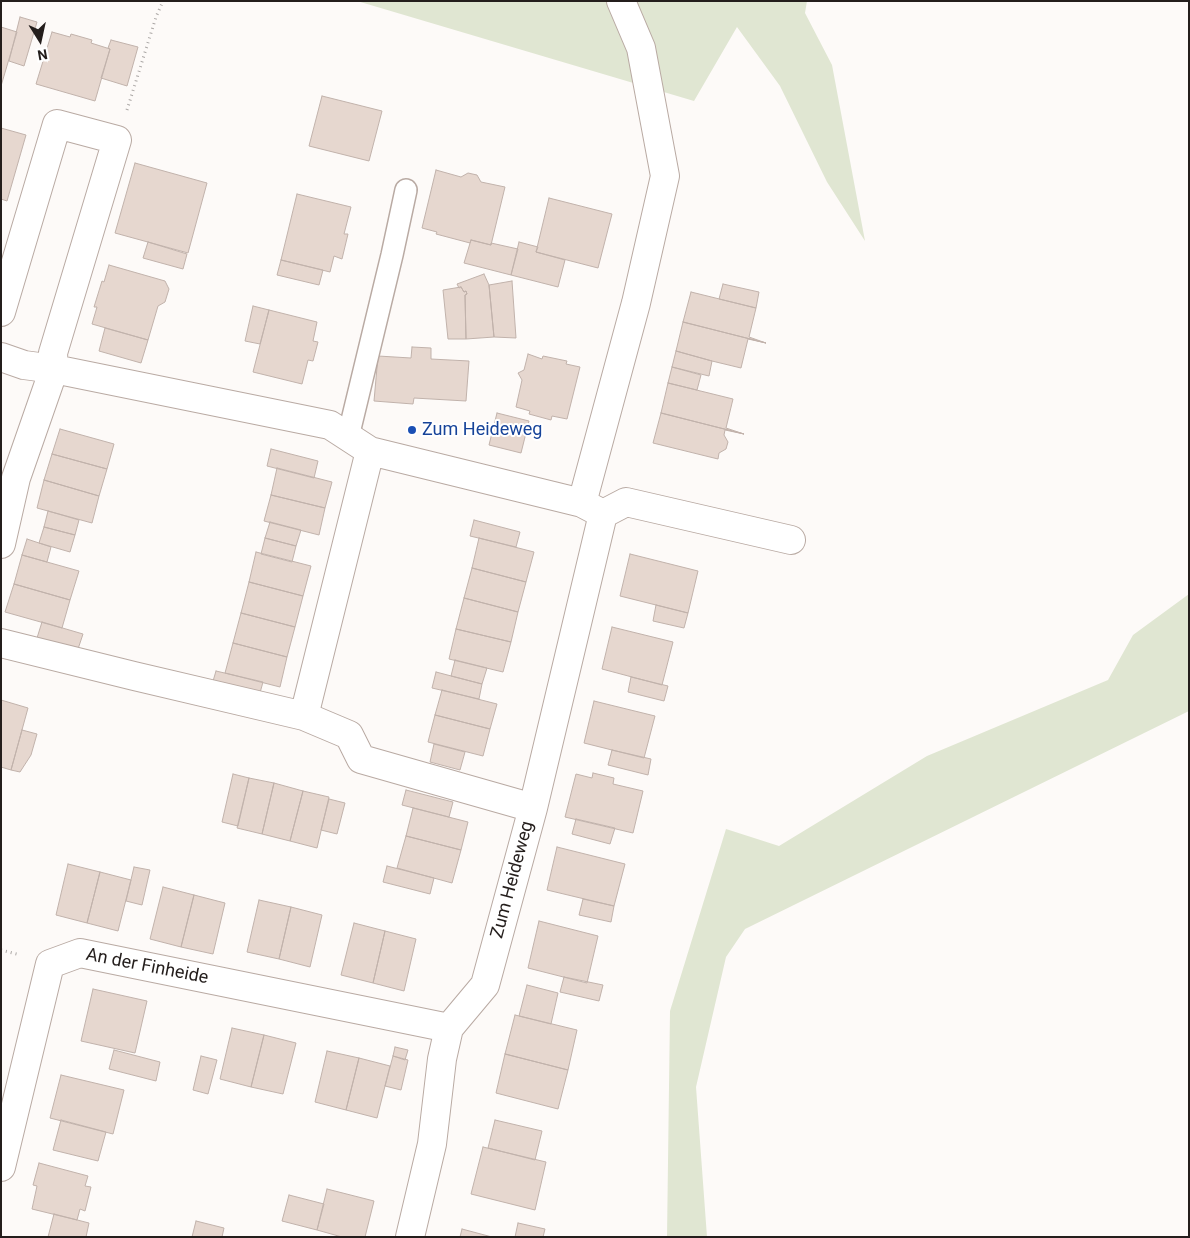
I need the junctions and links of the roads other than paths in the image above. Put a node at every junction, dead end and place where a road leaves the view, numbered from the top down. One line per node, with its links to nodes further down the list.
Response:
1 (621, 1): 9 (street, Zum Heideweg)
2 (406, 190): 6 (lane)
3 (1, 312): 5 (street)
4 (1, 358): 5 (street)
5 (54, 369): 6 (street); 8 (street)
6 (348, 437): 7 (street)
7 (370, 451): 9 (street); 13 (street)
8 (9, 477): 11 (street)
9 (593, 508): 10 (street); 14 (street, Zum Heideweg)
10 (791, 540)
11 (1, 544)
12 (1, 644): 13 (street)
13 (304, 716): 14 (street)
14 (533, 808): 15 (street, Zum Heideweg)
15 (449, 1028): 16 (street, An der Finheide); 17 (street, Zum Heideweg)
16 (1, 1168)
17 (410, 1237)

